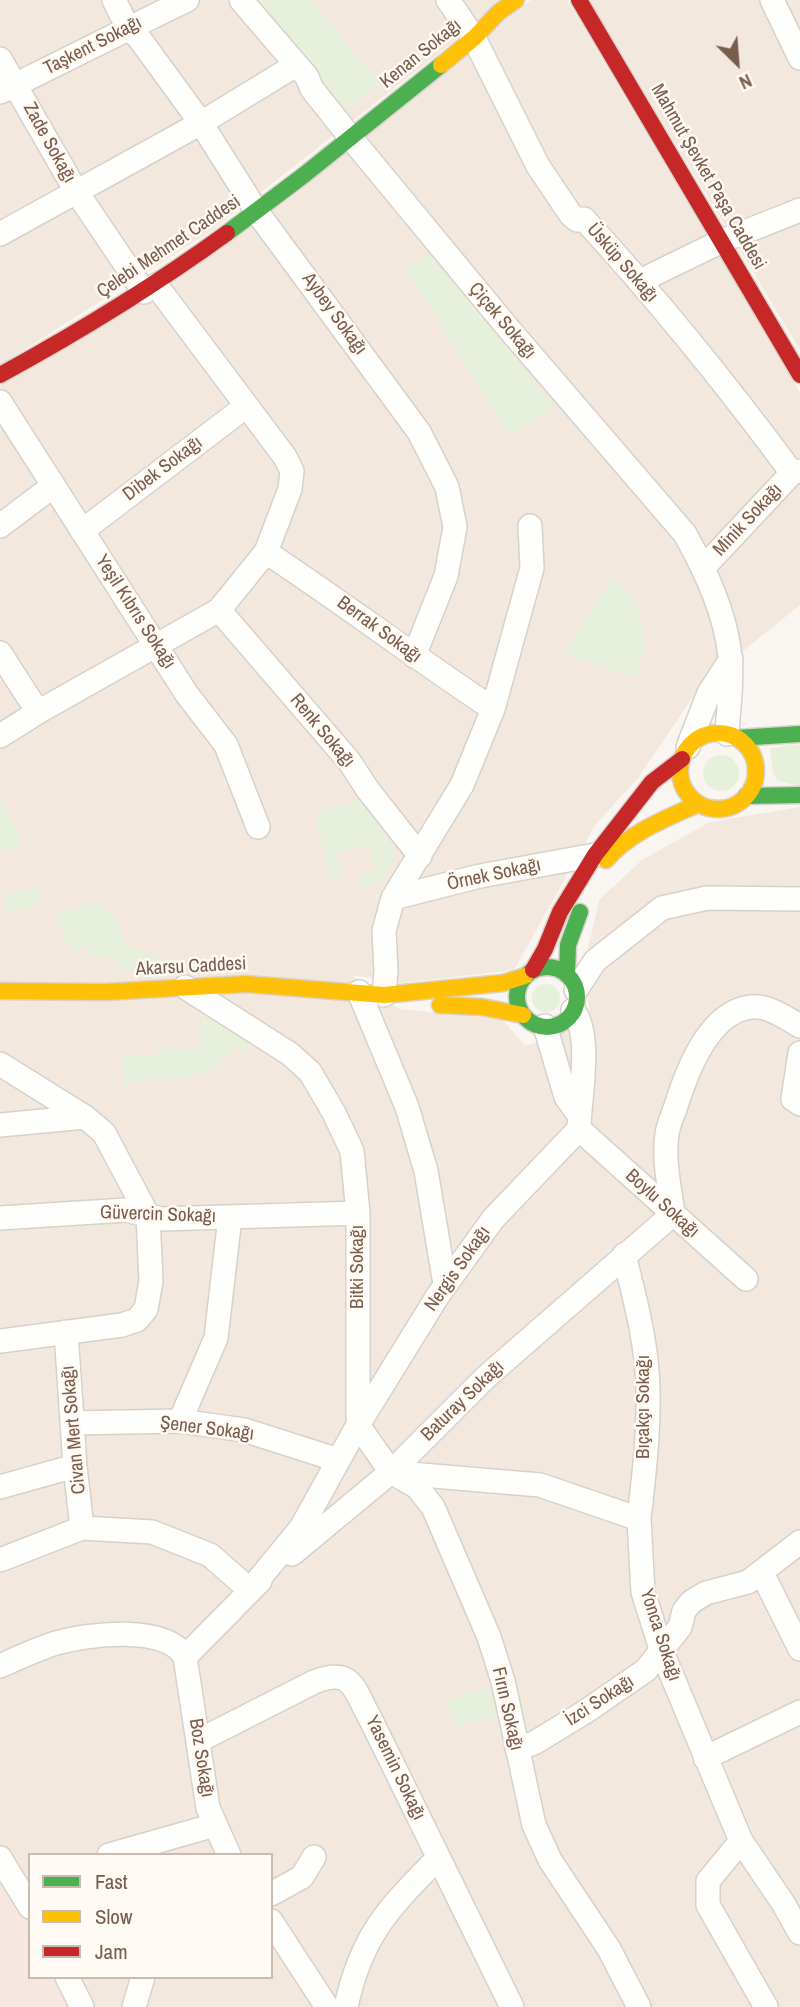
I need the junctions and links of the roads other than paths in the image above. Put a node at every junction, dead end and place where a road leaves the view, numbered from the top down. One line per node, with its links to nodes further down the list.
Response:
1 (114, 0): 8 (street, Aybey Sokağı)
2 (187, 0): 8 (street, Taşkent Sokağı)
3 (241, 0): 12 (street, Çiçek Sokağı)
4 (448, 0): 9 (street, Üsküp Sokağı)
5 (516, 0): 9 (main road, Kenan Sokağı)
6 (579, 0): 20 (main road, Mahmut Şevket Paşa Caddesi)
7 (772, 0): 10 (street)
8 (128, 28): 13 (street, Taşkent Sokağı); 14 (street, Aybey Sokağı)
9 (474, 38): 15 (main road, Kenan Sokağı); 21 (street, Üsküp Sokağı)
10 (800, 58)
11 (0, 59): 13 (street, Zade Sokağı)
12 (296, 65): 14 (street); 15 (street, Çiçek Sokağı)
13 (8, 88): 16 (street, Zade Sokağı)
14 (201, 123): 16 (street); 18 (street, Aybey Sokağı)
15 (351, 138): 18 (main road, Çelebi Mehmet Caddesi); 33 (street, Çiçek Sokağı)
16 (76, 191): 19 (street); 22 (street, Zade Sokağı)
17 (800, 210): 20 (street)
18 (257, 212): 22 (main road, Çelebi Mehmet Caddesi); 37 (street, Aybey Sokağı)
19 (0, 234)
20 (722, 241): 21 (street); 24 (main road, Mahmut Şevket Paşa Caddesi)
21 (640, 281): 27 (street, Üsküp Sokağı)
22 (150, 289): 23 (main road, Çelebi Mehmet Caddesi); 26 (street, Zade Sokağı)
23 (0, 375)
24 (800, 375)
25 (0, 402): 28 (street, Yeşil Kıbrıs Sokağı)
26 (245, 407): 31 (street, Dibek Sokağı); 32 (street, Zade Sokağı)
27 (796, 472): 33 (street, Minik Sokağı)
28 (53, 486): 29 (street); 31 (street, Yeşil Kıbrıs Sokağı)
29 (0, 526)
30 (530, 526): 39 (street)
31 (82, 530): 35 (street, Yeşil Kıbrıs Sokağı)
32 (266, 552): 34 (street); 37 (street, Berrak Sokağı)
33 (704, 567): 38 (street, Çiçek Sokağı)
34 (219, 610): 35 (street); 50 (street, Renk Sokağı)
35 (158, 646): 40 (street); 48 (street, Yeşil Kıbrıs Sokağı)
36 (0, 653): 40 (street)
37 (414, 656): 39 (street, Berrak Sokağı)
38 (731, 659): 43 (street, Çiçek Sokağı); 44 (street)
39 (493, 709): 50 (street)
40 (38, 712): 42 (street)
41 (800, 734): 43 (main road)
42 (0, 736)
43 (732, 736): 44 (main road); 46 (main road)
44 (685, 753): 47 (main road); 49 (main road)
45 (800, 795): 46 (main road)
46 (746, 796): 47 (main road)
47 (698, 804): 57 (main road)
48 (258, 827)
49 (595, 855): 51 (street, Örnek Sokağı); 53 (main road)
50 (420, 856): 51 (street)
51 (393, 898): 58 (street)
52 (800, 899): 57 (street)
53 (529, 973): 57 (main road); 58 (main road, Akarsu Caddesi); 59 (main road)
54 (186, 988): 55 (main road, Akarsu Caddesi); 56 (main road, Akarsu Caddesi); 68 (street, Bitki Sokağı)
55 (0, 991)
56 (359, 992): 58 (main road, Akarsu Caddesi); 75 (street)
57 (572, 992): 60 (main road); 66 (street)
58 (384, 995): 59 (main road, Akarsu Caddesi)
59 (523, 1016): 60 (main road)
60 (545, 1026): 66 (street, Boylu Sokağı)
61 (800, 1026): 69 (street)
62 (800, 1053): 64 (street)
63 (0, 1064): 65 (street)
64 (796, 1101)
65 (85, 1116): 67 (street); 70 (street)
66 (579, 1122): 69 (street, Boylu Sokağı); 75 (street, Nergis Sokağı)
67 (0, 1125)
68 (358, 1213): 71 (street, Güvercin Sokağı); 80 (street, Bitki Sokağı)
69 (673, 1214): 73 (street, Baturay Sokağı); 74 (street, Boylu Sokağı)
70 (148, 1216): 71 (street, Güvercin Sokağı); 72 (street, Güvercin Sokağı); 76 (street)
71 (230, 1217): 78 (street)
72 (0, 1218)
73 (624, 1255): 83 (street, Baturay Sokağı); 85 (street, Bıçakçı Sokağı)
74 (746, 1279)
75 (445, 1284): 80 (street, Nergis Sokağı)
76 (66, 1332): 77 (street); 79 (street, Civan Mert Sokağı)
77 (0, 1341)
78 (180, 1421): 79 (street, Şener Sokağı); 81 (street, Şener Sokağı)
79 (72, 1423): 82 (street, Civan Mert Sokağı)
80 (358, 1425): 81 (street, Bitki Sokağı); 83 (street, Fırın Sokağı)
81 (338, 1460): 90 (street, Bitki Sokağı)
82 (75, 1466): 84 (street); 86 (street, Civan Mert Sokağı)
83 (391, 1472): 85 (street); 90 (street, Baturay Sokağı); 97 (street, Fırın Sokağı)
84 (0, 1487)
85 (639, 1519): 92 (street, Yonca Sokağı)
86 (82, 1528): 88 (street); 90 (street)
87 (800, 1542): 89 (street, İzci Sokağı)
88 (0, 1560)
89 (762, 1573): 91 (street); 92 (street, İzci Sokağı)
90 (250, 1590): 93 (street, Baturay Sokağı)
91 (800, 1649)
92 (662, 1652): 97 (street, İzci Sokağı); 98 (street, Yonca Sokağı)
93 (185, 1657): 94 (street); 96 (street, Boz Sokağı)
94 (0, 1665)
95 (800, 1712): 98 (street)
96 (198, 1741): 99 (street, Boz Sokağı); 105 (street, Yasemin Sokağı)
97 (517, 1749): 118 (street, Fırın Sokağı)
98 (705, 1758): 100 (street, Yonca Sokağı)
99 (215, 1825): 101 (street); 102 (street, Boz Sokağı)
100 (741, 1841): 110 (street, Yonca Sokağı); 119 (street)
101 (116, 1853)
102 (228, 1853)
103 (314, 1857): 107 (street)
104 (0, 1858): 106 (street)
105 (438, 1858): 116 (street); 117 (street, Yasemin Sokağı)
106 (23, 1880): 108 (street)
107 (273, 1893)
108 (28, 1899)
109 (273, 1924): 115 (street)
110 (800, 1933)
111 (68, 1979): 113 (street)
112 (142, 1979): 114 (street)
113 (82, 2007)
114 (134, 2007)
115 (327, 2007)
116 (346, 2007)
117 (512, 2007)
118 (639, 2007)
119 (766, 2007)

